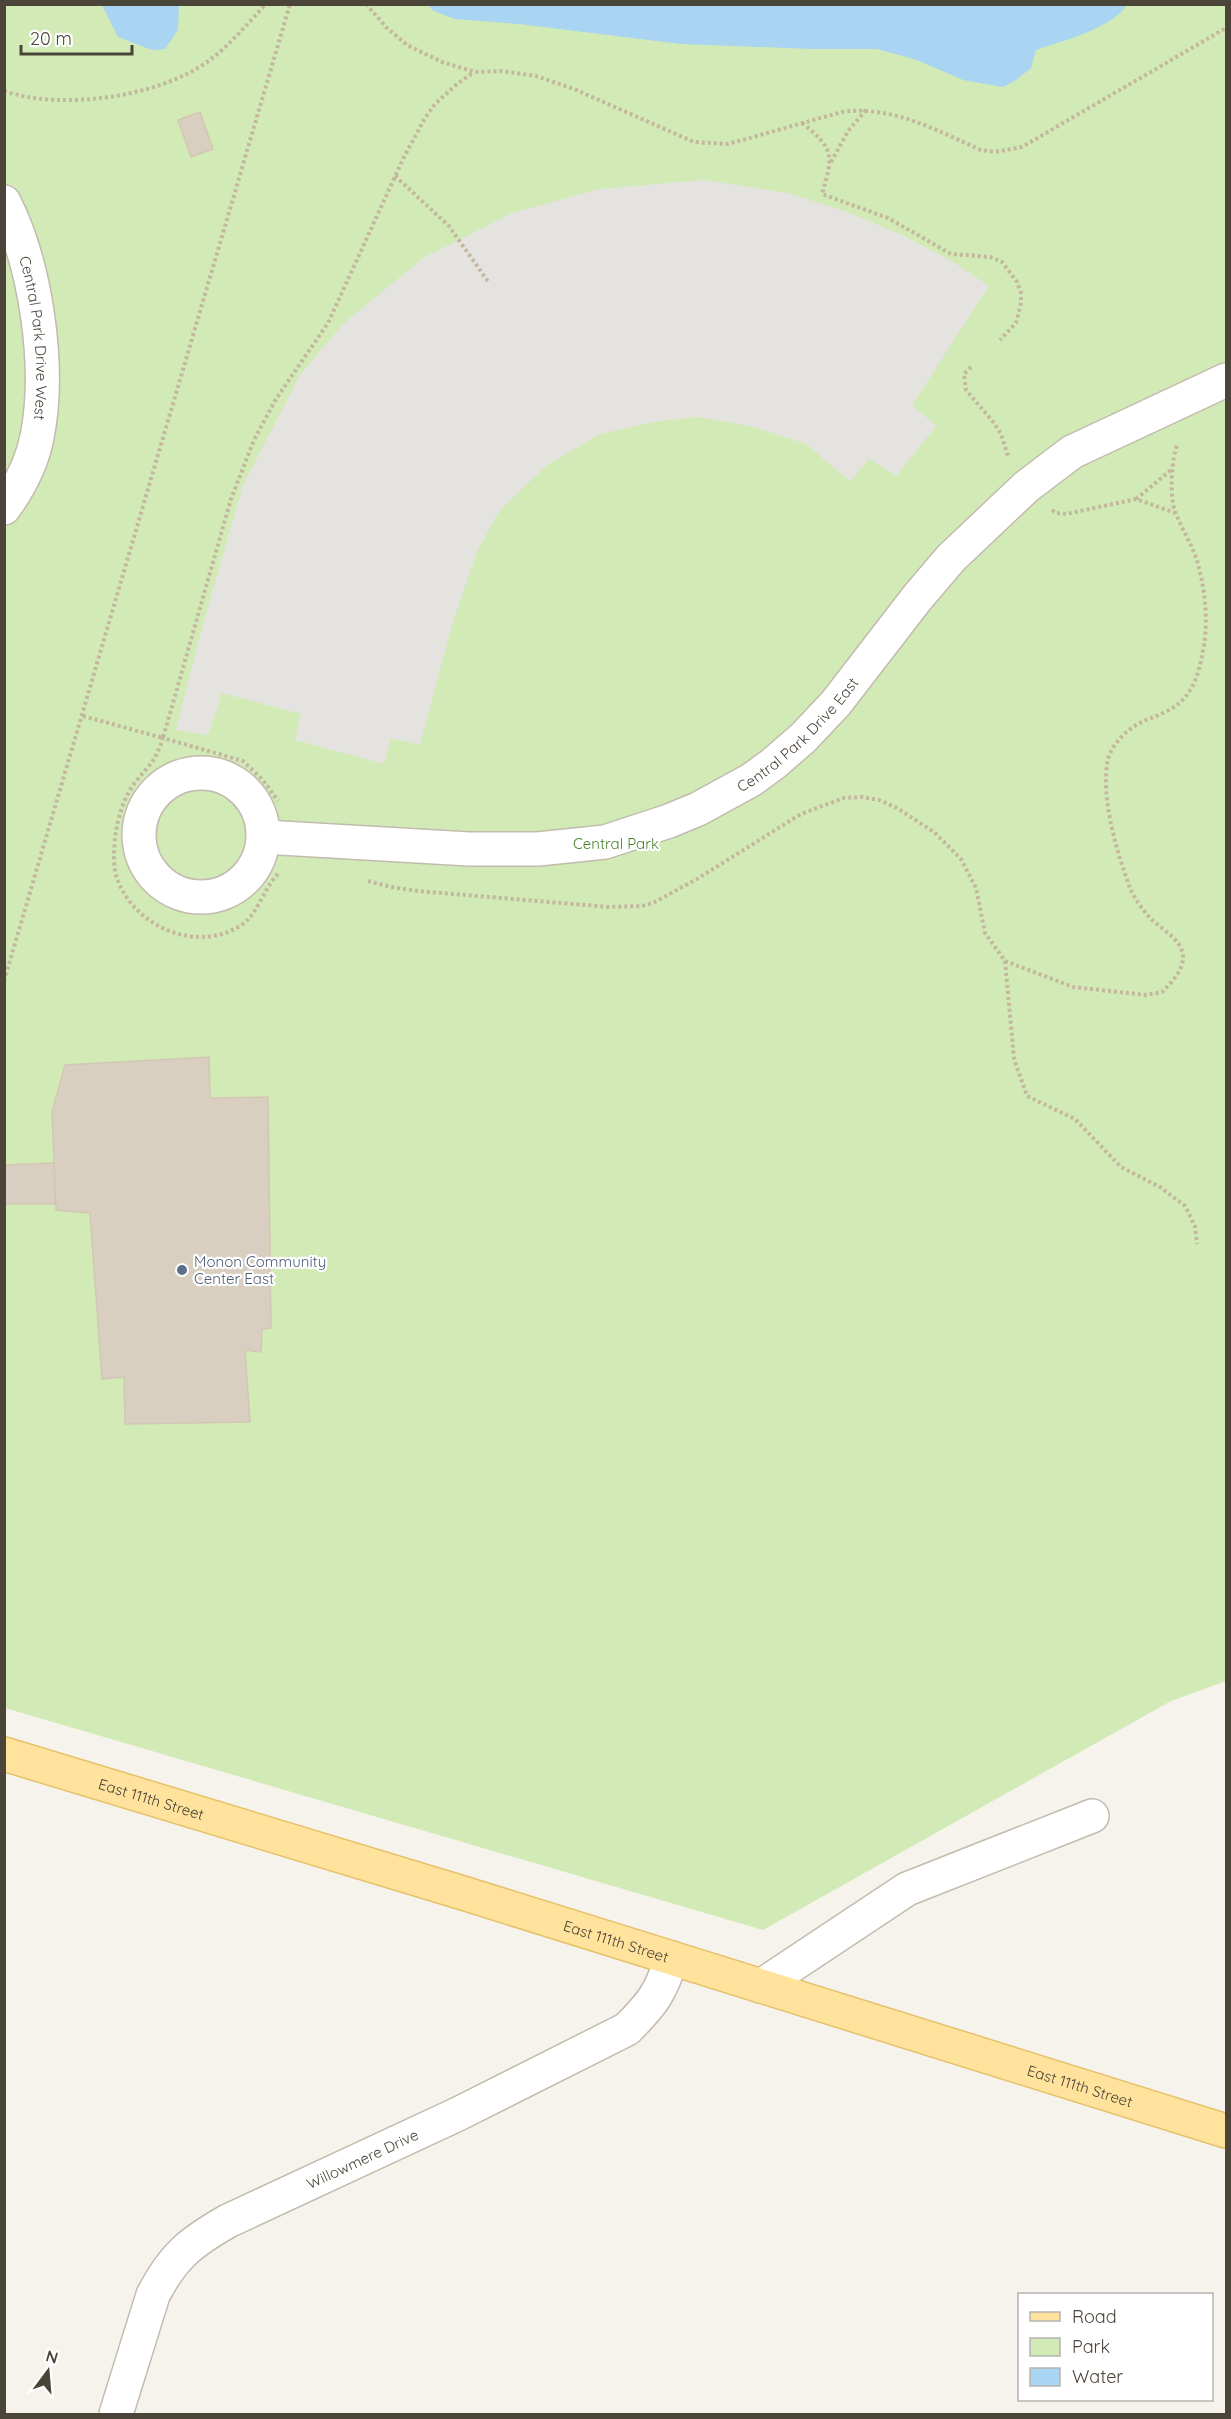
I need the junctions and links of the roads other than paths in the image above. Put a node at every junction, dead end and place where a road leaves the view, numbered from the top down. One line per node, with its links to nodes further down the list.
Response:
1 (4, 202): 3 (street, Central Park Drive West)
2 (1227, 380): 4 (street, Central Park Drive East)
3 (4, 508)
4 (264, 837)
5 (4, 1754): 7 (main road, East 111th Street)
6 (1092, 1816): 8 (street)
7 (672, 1958): 8 (main road, East 111th Street); 10 (street, Willowmere Drive)
8 (761, 1986): 9 (main road, East 111th Street)
9 (1227, 2131)
10 (116, 2415)

